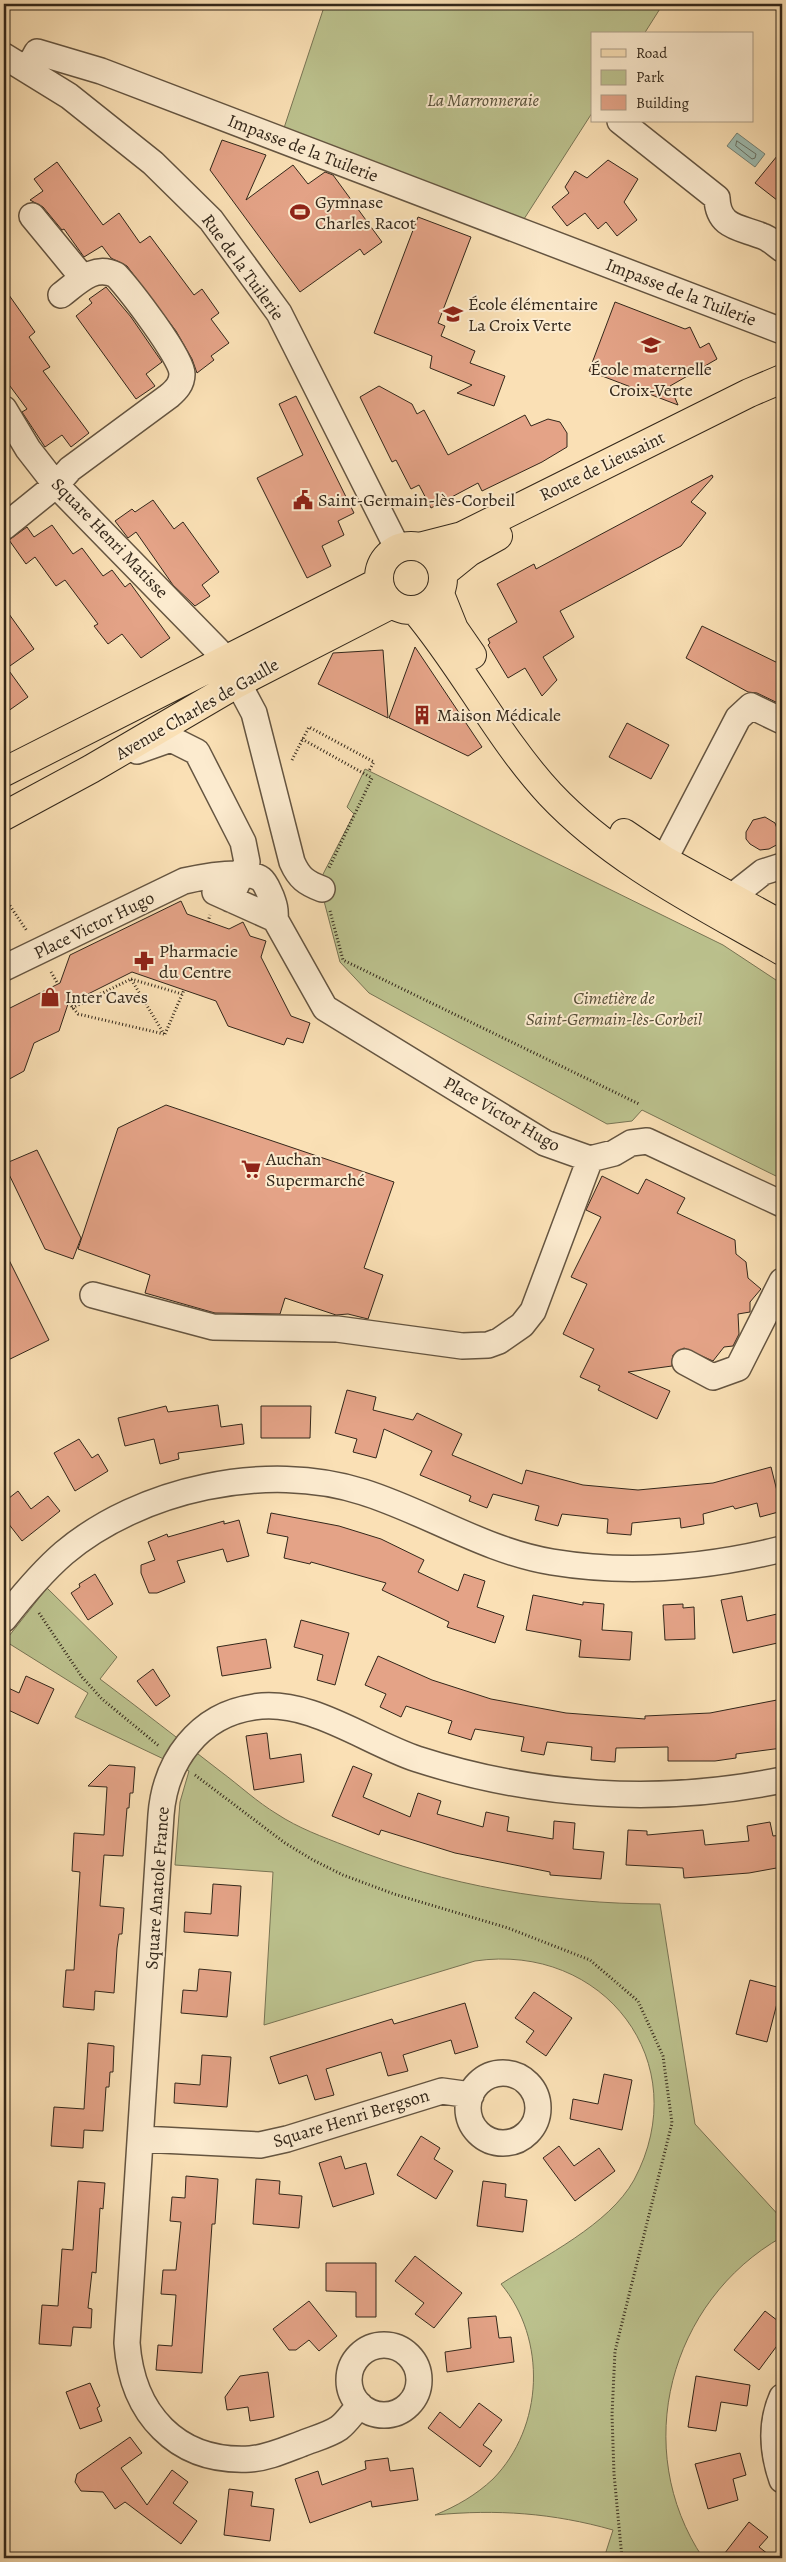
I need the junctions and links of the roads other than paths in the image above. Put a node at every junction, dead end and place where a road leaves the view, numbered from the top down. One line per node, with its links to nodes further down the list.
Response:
1 (4, 56): 2 (street, Rue de la Tuilerie)
2 (27, 70): 8 (street, Impasse de la Tuilerie); 14 (street, Rue de la Tuilerie)
3 (621, 122): 5 (street)
4 (32, 216): 6 (street)
5 (782, 249)
6 (83, 278): 7 (street); 12 (street)
7 (61, 295)
8 (782, 331)
9 (782, 379): 14 (main road, Route de Lieusaint)
10 (782, 388): 15 (main road, Route de Lieusaint)
11 (4, 409): 12 (street, Square Henri Matisse)
12 (56, 485): 13 (street); 17 (street, Square Henri Matisse)
13 (4, 527)
14 (409, 548): 15 (main road); 16 (main road)
15 (441, 583): 16 (main road); 23 (main road)
16 (395, 599): 17 (main road, Avenue Charles de Gaulle); 23 (main road)
17 (233, 672): 19 (main road, Avenue Charles de Gaulle); 20 (main road, Avenue Charles de Gaulle); 26 (street, Square Henri Matisse)
18 (782, 722): 23 (street)
19 (91, 770): 21 (main road, Avenue Charles de Gaulle); 24 (street)
20 (4, 772)
21 (4, 816)
22 (782, 866): 27 (street)
23 (658, 867): 27 (main road); 31 (main road); 32 (main road)
24 (242, 874): 25 (street, Place Victor Hugo); 28 (street); 29 (street, Place Victor Hugo)
25 (184, 881): 28 (street); 33 (street, Place Victor Hugo)
26 (326, 891)
27 (730, 898): 30 (main road)
28 (230, 899): 29 (street)
29 (275, 918): 34 (street, Place Victor Hugo)
30 (782, 925)
31 (782, 938)
32 (782, 951)
33 (4, 968)
34 (590, 1159): 35 (street); 37 (street)
35 (782, 1204)
36 (782, 1280): 38 (street)
37 (93, 1295)
38 (685, 1362)
39 (782, 1548): 40 (street)
40 (6, 1610)
41 (782, 1780): 43 (street, Square Anatole France)
42 (471, 2094): 43 (street, Square Henri Bergson)
43 (141, 2139): 45 (street, Square Anatole France)
44 (782, 2397): 46 (street)
45 (360, 2405)
46 (782, 2480)

